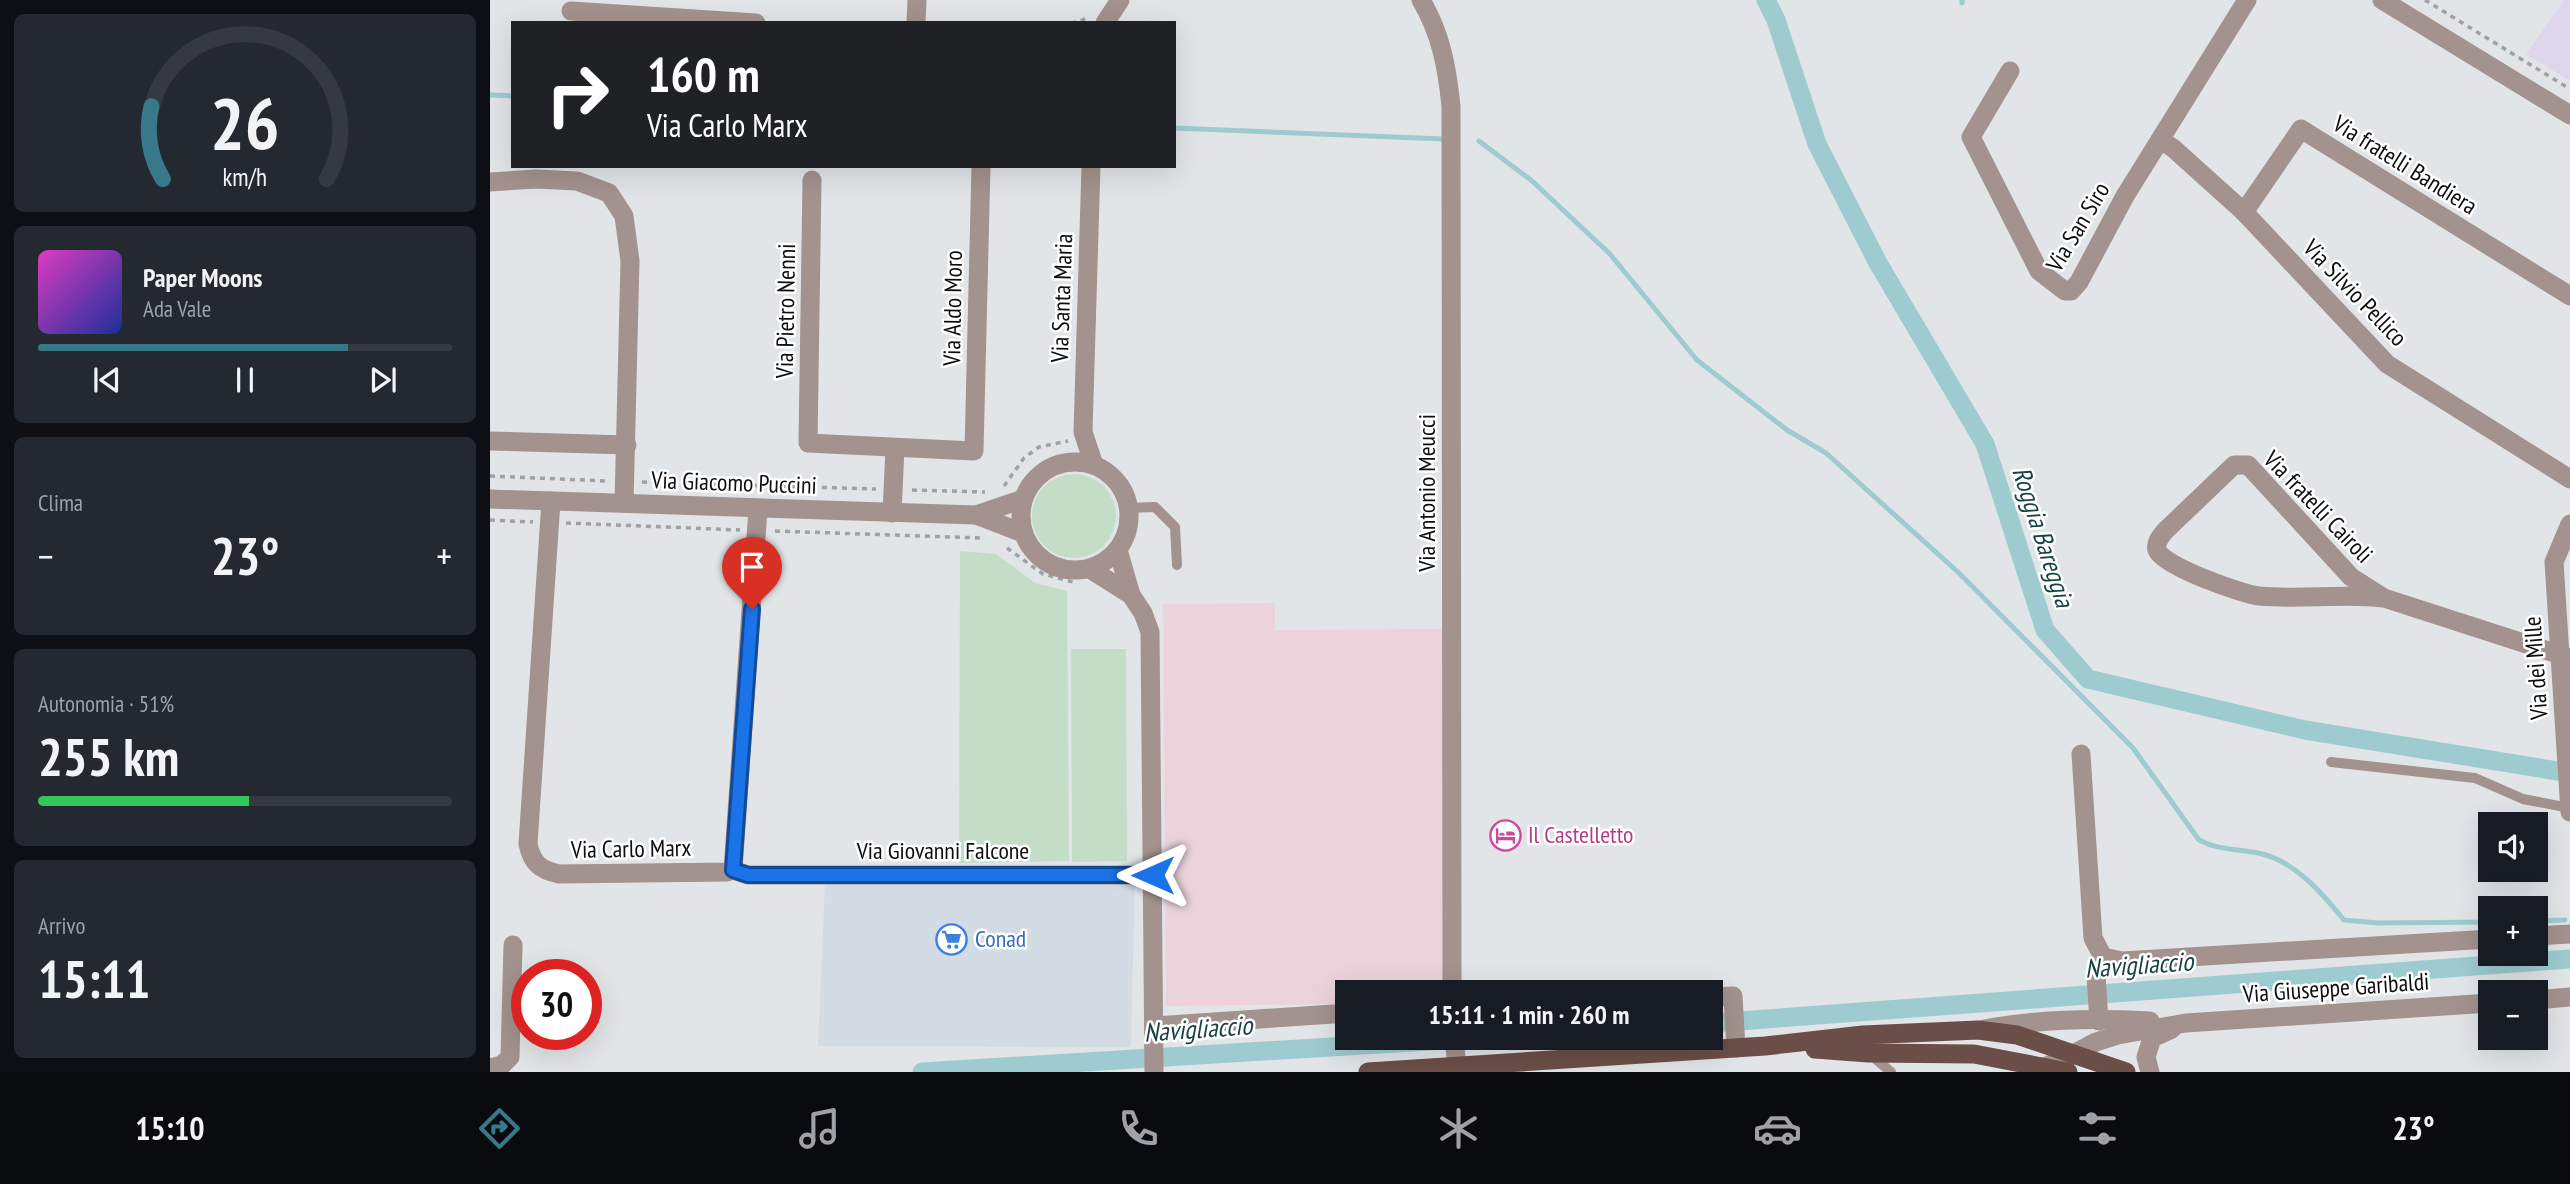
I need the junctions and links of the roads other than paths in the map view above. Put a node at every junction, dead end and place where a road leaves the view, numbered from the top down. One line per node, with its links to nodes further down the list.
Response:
1 (917, 0): 9 (street)
2 (1120, 0): 10 (street)
3 (1421, 0): 53 (street, Via Antonio Meucci)
4 (2247, 0): 13 (street, Via San Siro)
5 (2382, 0): 12 (street)
6 (683, 10): 7 (street); 8 (street)
7 (571, 11)
8 (745, 21)
9 (916, 21)
10 (1106, 21)
11 (2010, 71): 13 (street, Via San Siro)
12 (2570, 115)
13 (2160, 140): 18 (street, Via Silvio Pellico)
14 (981, 168): 23 (street, Via Aldo Moro)
15 (1091, 168): 20 (street, Via Santa Maria)
16 (812, 180): 23 (street, Via Pietro Nenni)
17 (490, 182): 22 (street)
18 (2244, 212): 19 (street, Via fratelli Bandiera); 26 (street, Via Silvio Pellico)
19 (2570, 296)
20 (1076, 430): 24 (street); 25 (street, Via Santa Maria)
21 (490, 442): 22 (street)
22 (627, 445): 30 (street)
23 (895, 448): 33 (street)
24 (1060, 464): 25 (street); 28 (street)
25 (1094, 465): 31 (street)
26 (2570, 479)
27 (490, 499): 29 (street, Via Giacomo Puccini)
28 (1023, 499): 34 (street, Via Giacomo Puccini); 36 (street)
29 (551, 501): 30 (street, Via Giacomo Puccini); 46 (street, Via Carlo Marx)
30 (624, 503): 32 (street, Via Giacomo Puccini)
31 (1128, 508): 37 (street); 38 (lane)
32 (758, 509): 33 (street, Via Giacomo Puccini); 46 (street)
33 (892, 513): 34 (street, Via Giacomo Puccini)
34 (976, 515): 36 (street, Via Giacomo Puccini)
35 (2570, 524): 42 (street, Via dei Mille)
36 (1023, 533): 39 (street)
37 (1118, 550): 39 (street); 40 (street)
38 (1177, 565)
39 (1087, 577): 40 (street)
40 (1131, 594): 47 (street)
41 (2384, 598): 41 (street, Via fratelli Cairoli); 42 (street, Via fratelli Cairoli)
42 (2565, 656): 45 (street, Via dei Mille)
43 (2081, 754): 52 (street)
44 (2331, 762): 45 (lane)
45 (2570, 810)
46 (733, 870): 47 (street, Via Giovanni Falcone)
47 (1153, 875): 61 (street)
48 (2570, 934): 49 (street)
49 (2548, 935)
50 (2478, 940): 52 (street)
51 (513, 945): 69 (street)
52 (2099, 966): 59 (street)
53 (1452, 980)
54 (1723, 996): 63 (street)
55 (2570, 998): 56 (street)
56 (2548, 999)
57 (2478, 1004): 60 (street, Via Giuseppe Garibaldi)
58 (1335, 1014): 61 (street)
59 (2098, 1015): 60 (street); 62 (street)
60 (2186, 1023): 67 (street); 75 (street)
61 (1155, 1026): 70 (street)
62 (1978, 1030): 64 (main road); 67 (main road)
63 (1735, 1040): 64 (main road); 65 (main road)
64 (1765, 1046): 66 (main road)
65 (1455, 1051): 71 (main road)
66 (1868, 1053): 68 (main road); 72 (lane)
67 (2076, 1054): 68 (street); 74 (main road)
68 (2044, 1066): 73 (main road)
69 (490, 1068)
70 (1154, 1072)
71 (1368, 1072)
72 (1891, 1072)
73 (2067, 1072)
74 (2126, 1072)
75 (2150, 1072)

